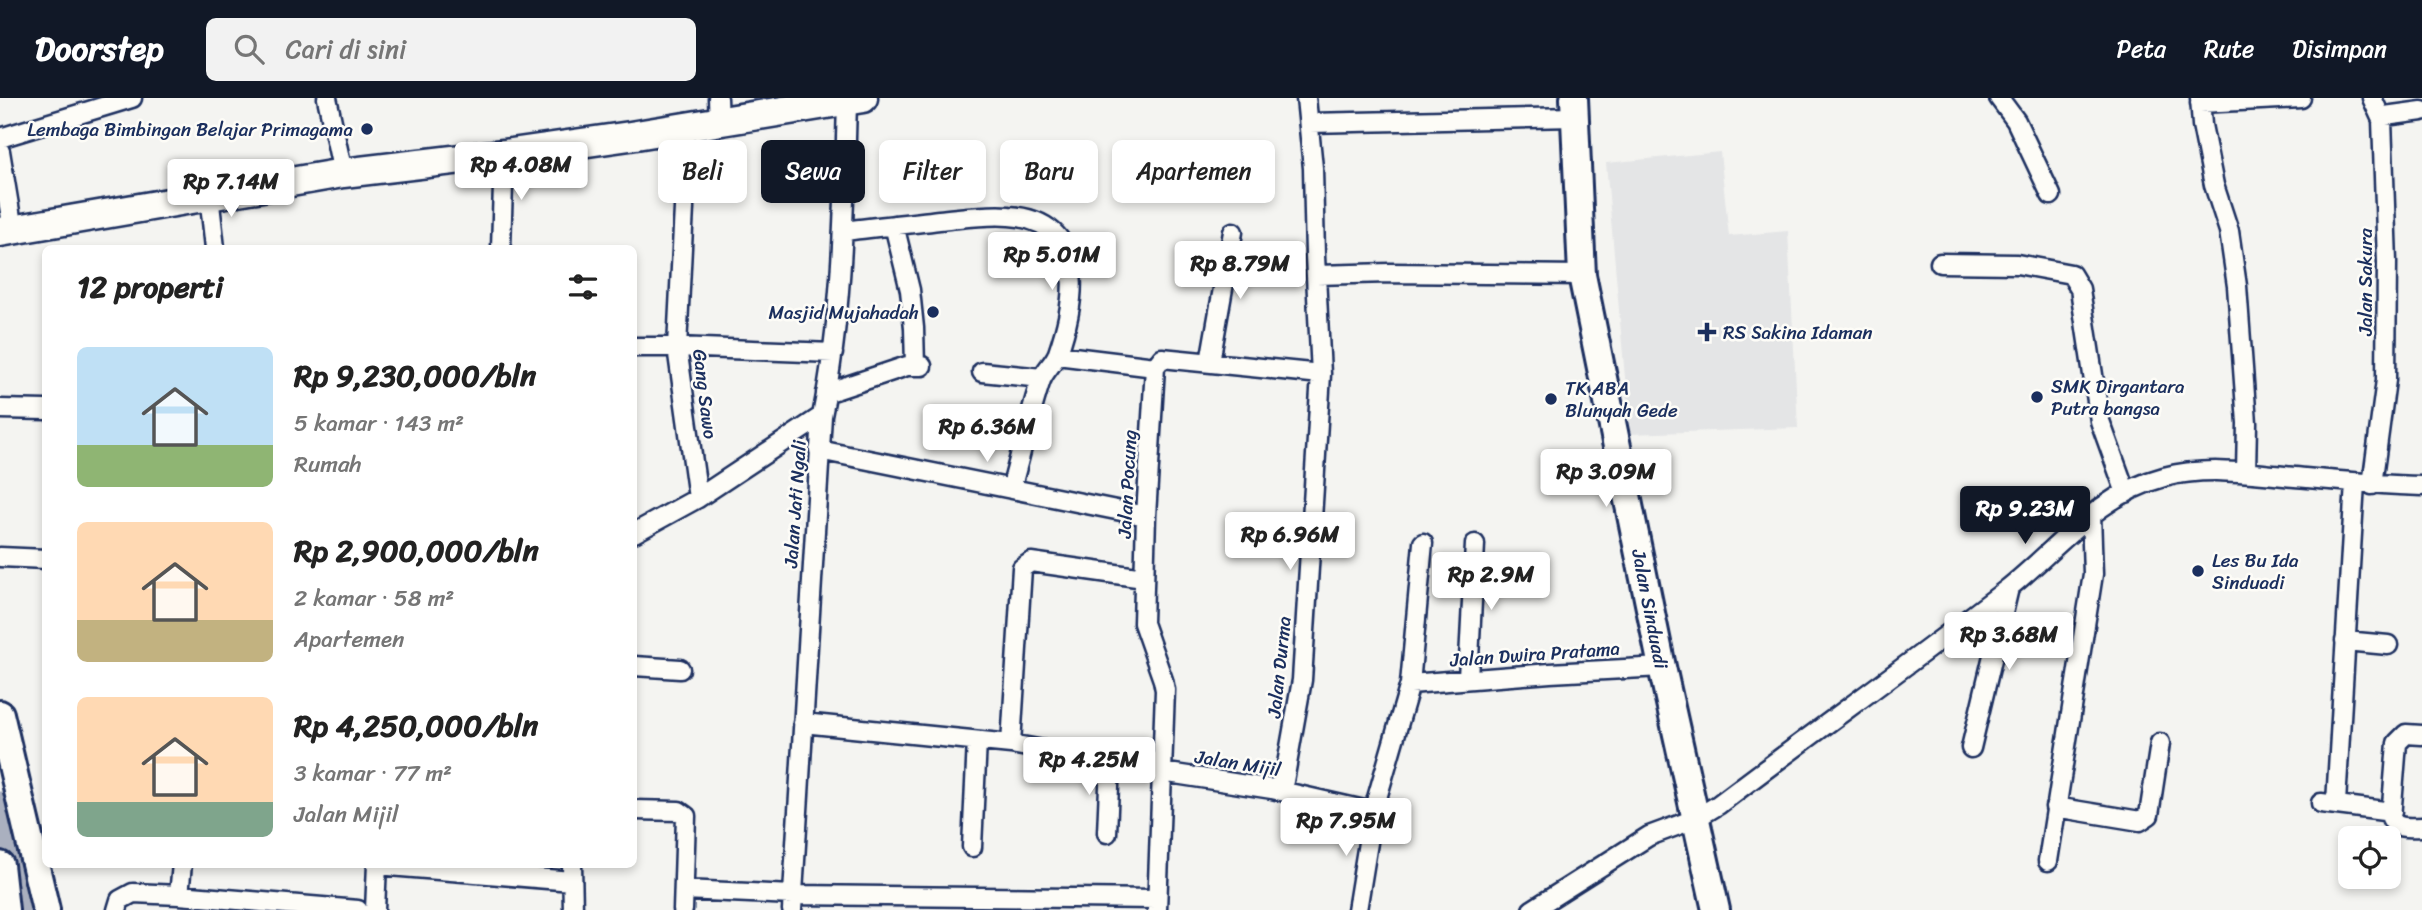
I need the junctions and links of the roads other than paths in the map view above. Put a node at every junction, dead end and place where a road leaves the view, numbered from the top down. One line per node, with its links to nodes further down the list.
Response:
1 (132, 98): 15 (street)
2 (327, 98): 18 (street)
3 (1306, 98): 13 (street, Jalan Durma)
4 (1999, 98): 20 (street)
5 (2301, 98): 8 (street)
6 (2372, 98): 12 (street)
7 (855, 100): 10 (main road); 23 (street, Jalan Jati Ngali)
8 (2200, 101): 44 (street)
9 (1575, 107): 13 (street); 29 (street, Jalan Sinduadi)
10 (719, 110): 14 (main road)
11 (2422, 111): 12 (street)
12 (2382, 120): 46 (street, Jalan Sakura)
13 (1309, 123): 28 (street, Jalan Durma)
14 (684, 128): 17 (main road); 31 (street, Gang Sawo)
15 (0, 138)
16 (0, 151): 22 (street)
17 (504, 154): 18 (main road); 26 (street)
18 (343, 173): 19 (main road)
19 (209, 195): 22 (main road); 25 (street)
20 (2051, 195)
21 (894, 225): 23 (street); 33 (street); 39 (street)
22 (7, 231)
23 (844, 231): 32 (street, Jalan Jati Ngali)
24 (1233, 232): 34 (street)
25 (215, 245)
26 (501, 245)
27 (1940, 263): 48 (street)
28 (1316, 275): 29 (street); 37 (street, Jalan Durma)
29 (1582, 275): 62 (street, Jalan Sinduadi)
30 (637, 347): 31 (street)
31 (677, 347): 32 (street); 49 (street, Gang Sawo)
32 (833, 353): 39 (street, Jalan Jati Ngali)
33 (1058, 355): 35 (street); 38 (street)
34 (1210, 362): 35 (street); 37 (street)
35 (1155, 367): 51 (street, Jalan Pocung)
36 (982, 372): 38 (street)
37 (1321, 374): 75 (street, Jalan Durma)
38 (1042, 378): 45 (street)
39 (826, 393): 42 (street, Jalan Jati Ngali)
40 (0, 409): 41 (street)
41 (42, 410)
42 (822, 416): 43 (street, Jalan Jati Ngali); 49 (street)
43 (819, 450): 51 (street); 67 (street, Jalan Jati Ngali)
44 (2246, 472): 46 (street); 48 (street)
45 (1014, 478)
46 (2363, 484): 47 (street); 59 (street, Jalan Sakura)
47 (2422, 486)
48 (2126, 493): 50 (street)
49 (698, 498): 52 (street)
50 (2091, 514): 58 (street); 76 (street)
51 (1146, 516): 57 (street, Jalan Pocung)
52 (637, 531)
53 (1423, 543): 65 (street)
54 (1475, 544): 64 (street)
55 (0, 557): 56 (street)
56 (42, 559)
57 (1144, 578): 71 (street); 74 (street, Jalan Pocung)
58 (2009, 587): 72 (street); 80 (street)
59 (2345, 642): 60 (street); 78 (street, Jalan Sakura)
60 (2388, 645)
61 (637, 666): 63 (street)
62 (1662, 667): 64 (street, Jalan Dwira Pratama); 80 (street, Jalan Sinduadi)
63 (680, 670)
64 (1468, 678): 65 (street, Jalan Dwira Pratama)
65 (1410, 684): 79 (street)
66 (0, 714): 95 (street)
67 (803, 723): 69 (street, Jalan Mijil); 92 (street, Jalan Jati Ngali)
68 (2422, 735): 78 (street)
69 (977, 741): 71 (street, Jalan Mijil); 83 (street)
70 (2160, 743): 76 (street)
71 (1011, 744): 73 (street, Jalan Mijil)
72 (1971, 748)
73 (1110, 763): 74 (street, Jalan Mijil); 82 (street)
74 (1162, 772): 75 (street, Jalan Mijil); 93 (street, Jalan Pocung)
75 (1272, 789): 79 (street, Jalan Mijil)
76 (2055, 807): 84 (street)
77 (637, 810): 90 (street)
78 (2392, 812): 81 (street)
79 (1373, 813): 101 (street)
80 (1695, 819): 102 (street); 103 (street, Jalan Sinduadi)
81 (2422, 827)
82 (1107, 833)
83 (972, 847)
84 (2048, 861)
85 (0, 865): 94 (street)
86 (182, 868): 91 (street)
87 (377, 868): 98 (street)
88 (450, 868): 89 (street)
89 (572, 873): 99 (street)
90 (684, 890): 92 (street); 100 (street)
91 (179, 895): 96 (street); 97 (street)
92 (793, 903): 93 (street)
93 (1157, 904)
94 (5, 910)
95 (46, 910)
96 (117, 910)
97 (358, 910)
98 (375, 910)
99 (573, 910)
100 (683, 910)
101 (1357, 910)
102 (1532, 910)
103 (1716, 910)

